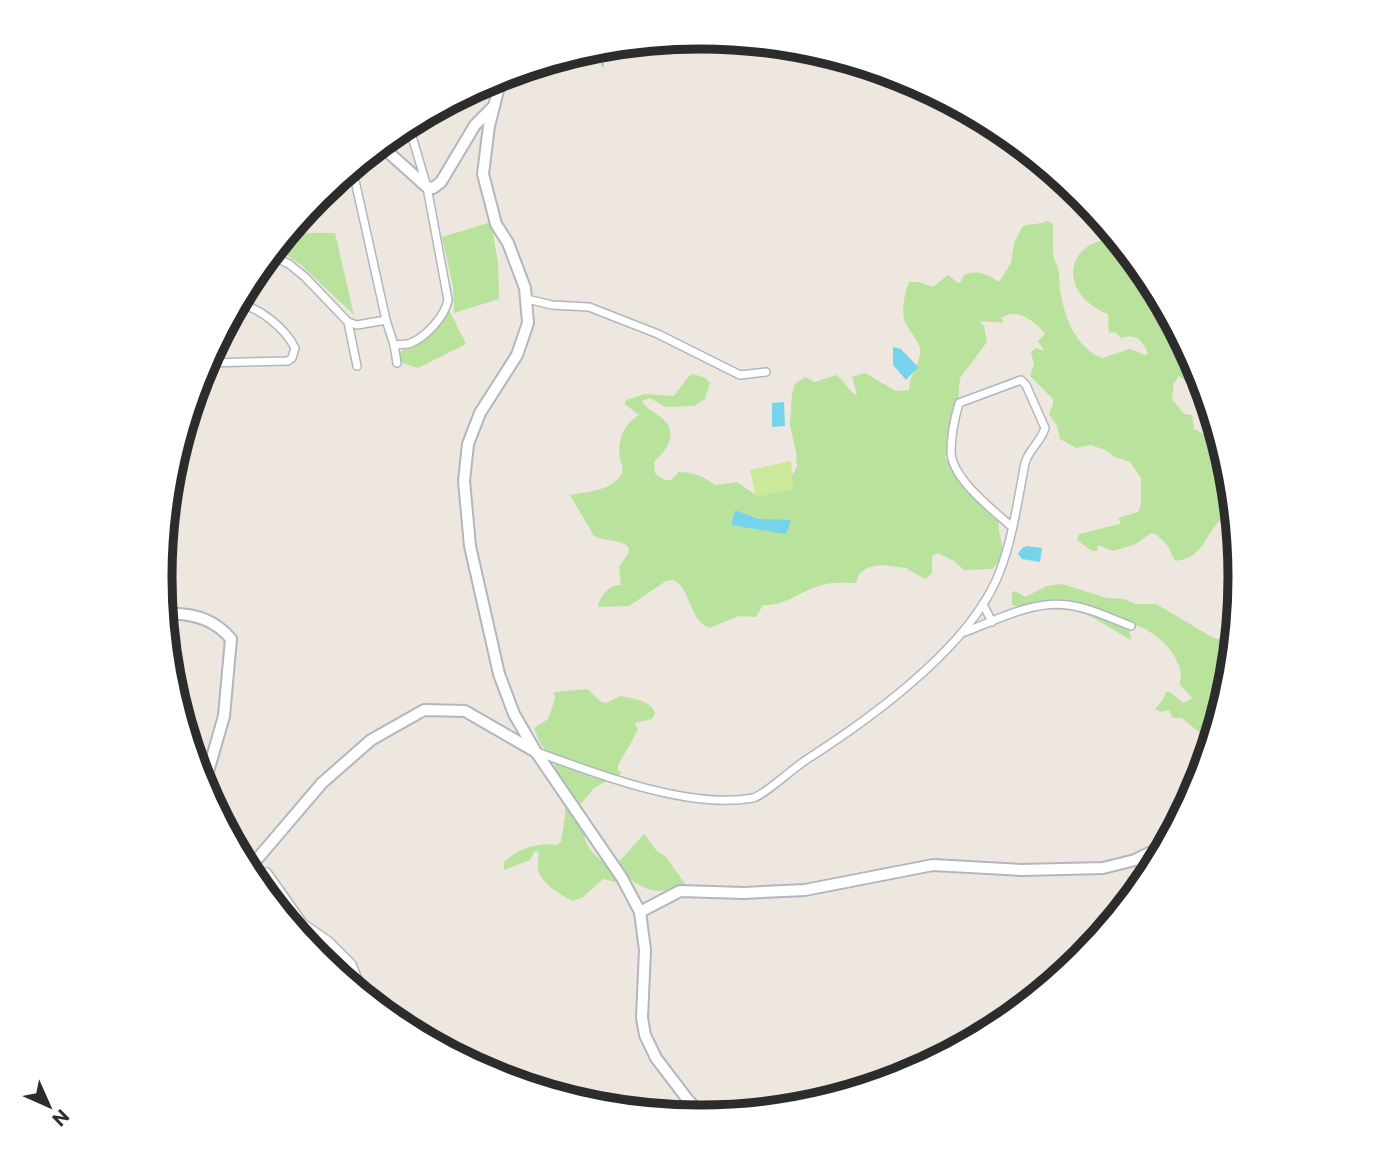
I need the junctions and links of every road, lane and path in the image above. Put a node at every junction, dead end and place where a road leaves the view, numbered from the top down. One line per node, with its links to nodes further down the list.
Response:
1 (497, 89): 3 (street)
2 (488, 94): 3 (street)
3 (494, 101): 4 (street); 5 (street)
4 (475, 125): 5 (street); 9 (street)
5 (489, 126): 11 (street)
6 (411, 135): 9 (street)
7 (387, 151): 9 (street)
8 (355, 177): 13 (street)
9 (427, 187): 15 (street)
10 (279, 259): 14 (street)
11 (527, 299): 19 (street); 26 (street)
12 (246, 307): 16 (street)
13 (386, 320): 14 (street); 15 (street)
14 (348, 322): 18 (street)
15 (394, 345): 17 (street)
16 (218, 363)
17 (397, 363)
18 (357, 366)
19 (766, 372)
20 (1012, 527): 20 (street); 21 (street)
21 (983, 604): 23 (street); 25 (street)
22 (173, 614): 27 (street)
23 (992, 622): 24 (street); 25 (street)
24 (1131, 626)
25 (962, 634): 26 (street)
26 (536, 752): 29 (street); 32 (street)
27 (208, 768)
28 (1152, 851): 32 (street)
29 (255, 862)
30 (267, 872): 31 (street)
31 (293, 911): 33 (street)
32 (640, 912): 35 (street)
33 (303, 923): 34 (street)
34 (358, 980)
35 (693, 1106)

